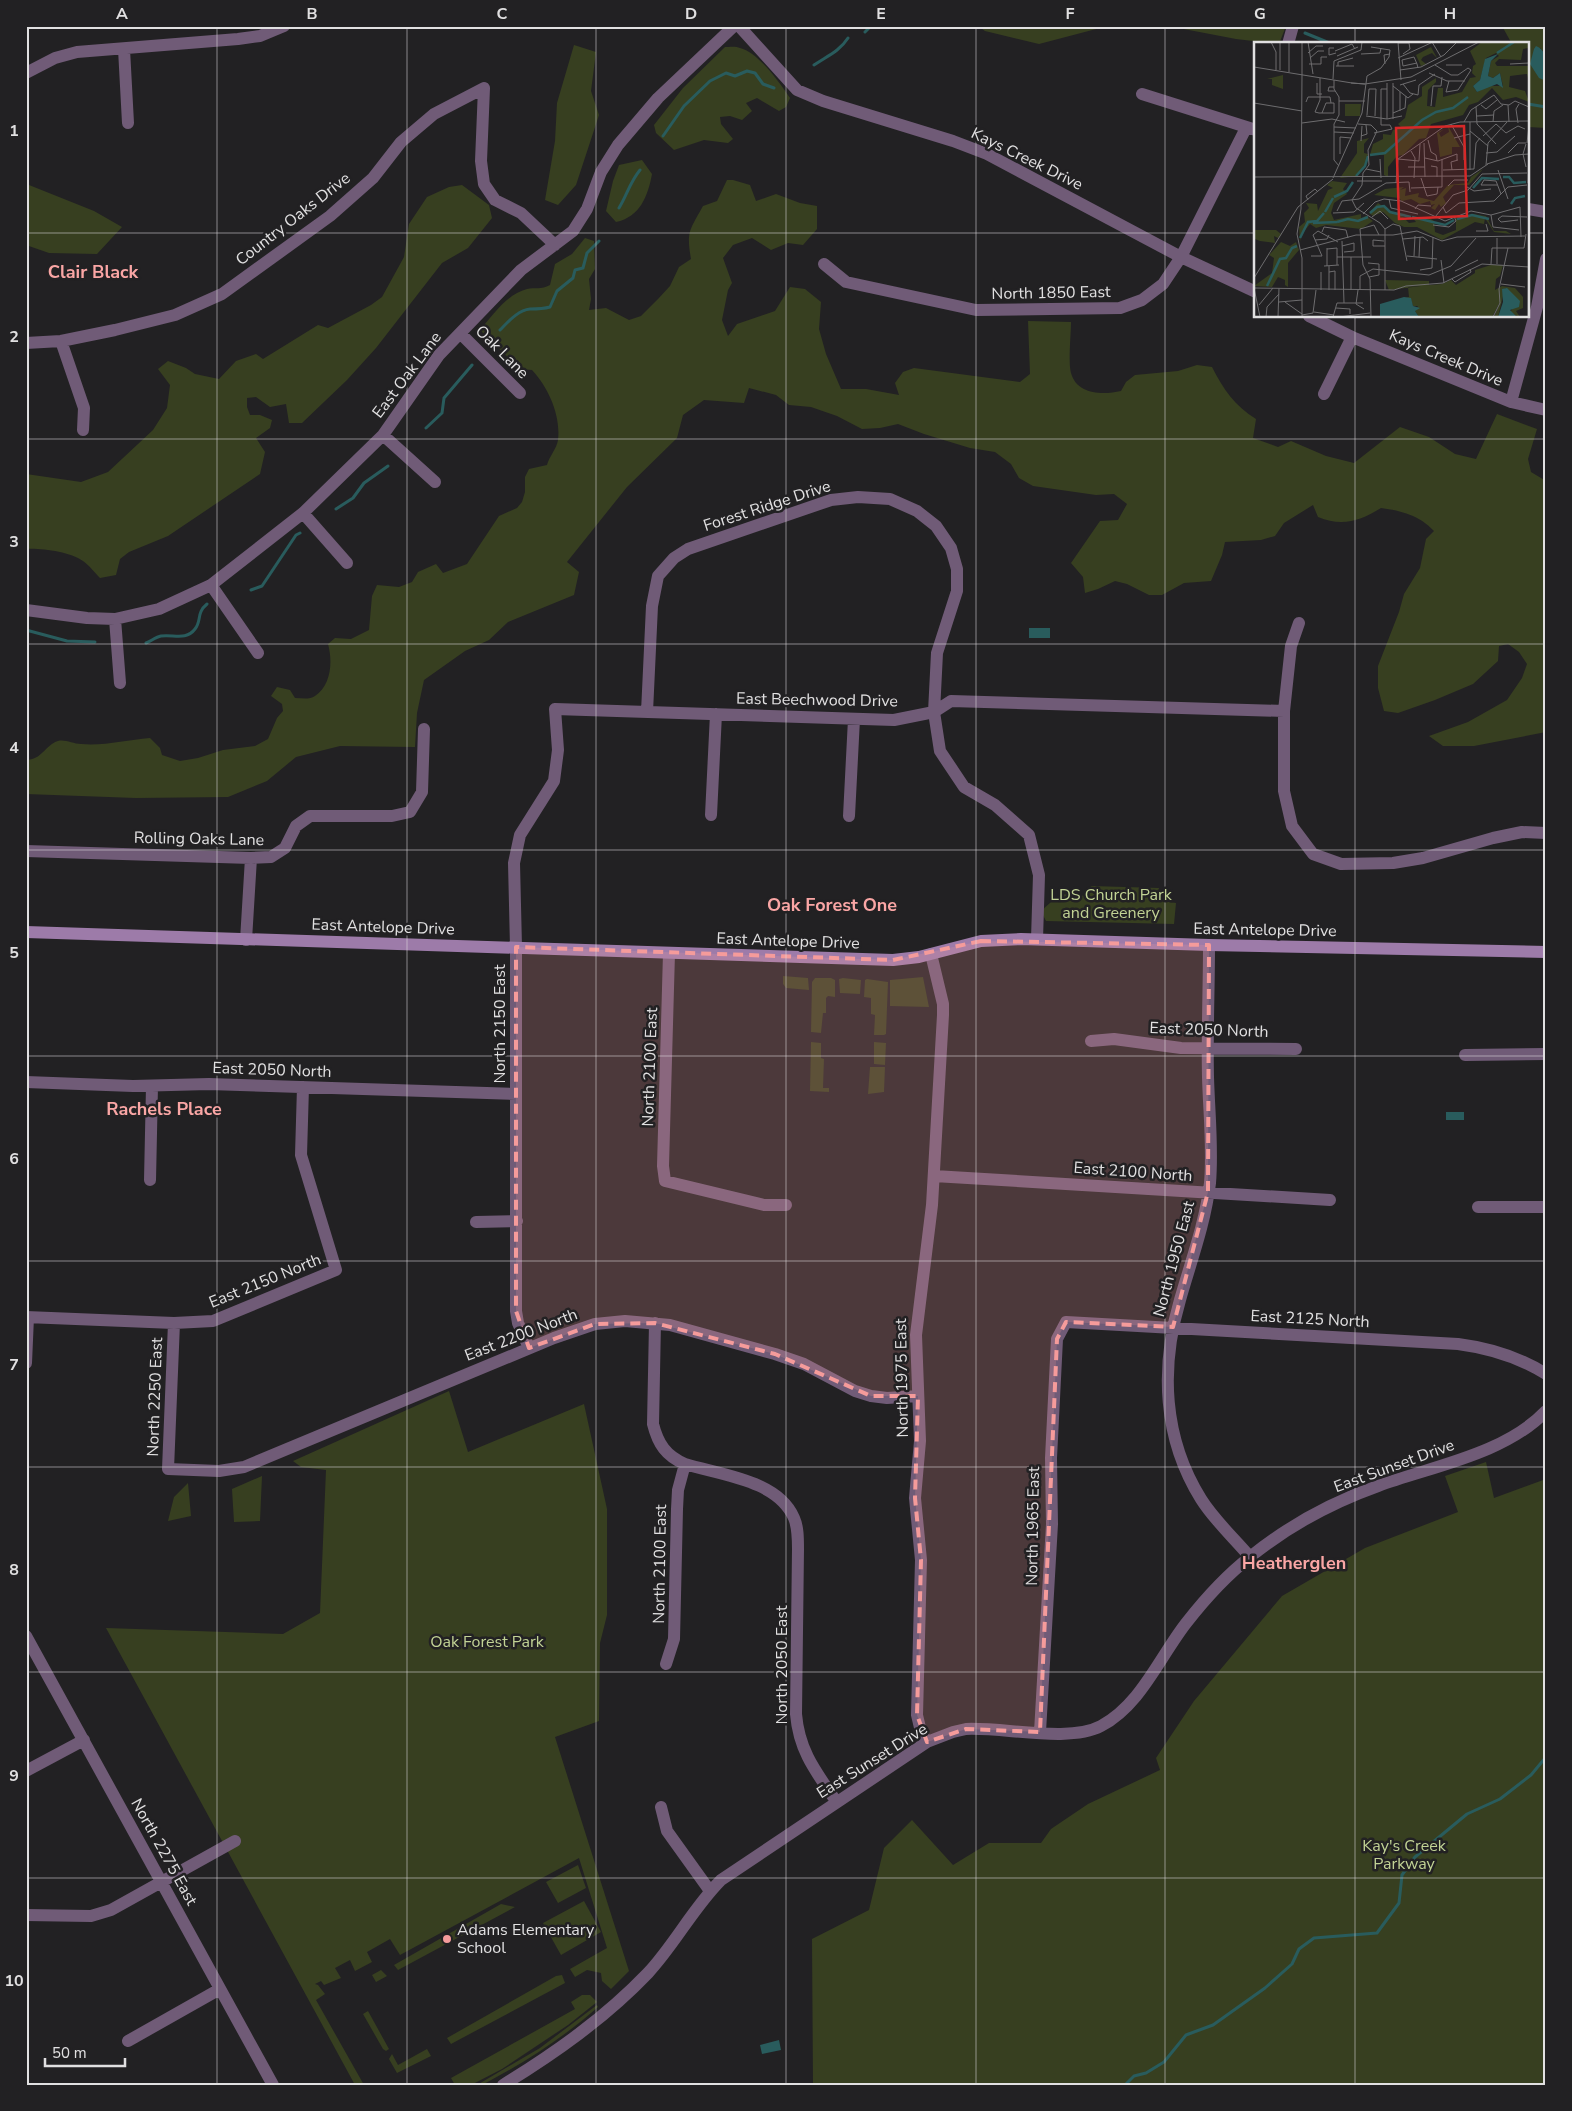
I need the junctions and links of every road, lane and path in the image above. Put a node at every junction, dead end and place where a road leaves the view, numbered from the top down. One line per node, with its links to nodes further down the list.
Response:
1 (284, 26): 6 (street)
2 (734, 26): 13 (street, East Oak Lane)
3 (739, 26): 14 (street, Kays Creek Drive)
4 (1293, 26): 5 (street)
5 (1289, 42)
6 (124, 49): 7 (street); 9 (street)
7 (26, 73)
8 (1142, 94): 10 (street)
9 (128, 123)
10 (1251, 129): 14 (street, North 1850 East)
11 (1530, 209): 12 (street)
12 (1546, 212)
13 (555, 245): 19 (street, East Oak Lane); 21 (street, Country Oaks Drive)
14 (1181, 257): 16 (street, North 1850 East); 17 (street, Kays Creek Drive)
15 (1546, 259): 25 (street)
16 (824, 264)
17 (1254, 291)
18 (1313, 318): 20 (street, Kays Creek Drive)
19 (461, 334): 23 (street, Oak Lane); 28 (street, East Oak Lane)
20 (1352, 336): 24 (street); 25 (street, Kays Creek Drive)
21 (61, 341): 22 (street, Country Oaks Drive); 27 (street)
22 (26, 343)
23 (520, 394)
24 (1324, 394)
25 (1511, 402): 26 (street, Kays Creek Drive)
26 (1546, 410)
27 (83, 430)
28 (383, 434): 29 (street); 30 (street, East Oak Lane)
29 (435, 482)
30 (303, 513): 31 (street); 32 (street, East Oak Lane)
31 (347, 563)
32 (211, 585): 34 (street, East Oak Lane); 36 (street)
33 (26, 610): 34 (street, East Oak Lane)
34 (115, 619): 37 (street)
35 (1299, 623): 39 (street)
36 (258, 653)
37 (120, 684)
38 (555, 709): 40 (street, East Beechwood Drive); 56 (street, North 2150 East)
39 (1284, 711): 41 (street, East Beechwood Drive); 47 (street)
40 (647, 712): 41 (street, Forest Ridge Drive); 42 (street, East Beechwood Drive)
41 (934, 712): 43 (street, East Beechwood Drive); 53 (street, Forest Ridge Drive)
42 (716, 714): 43 (street, East Beechwood Drive); 45 (street)
43 (854, 718): 46 (street)
44 (424, 729): 50 (street, Rolling Oaks Lane)
45 (711, 815)
46 (849, 816)
47 (1546, 833)
48 (26, 851): 49 (street, Rolling Oaks Lane)
49 (121, 854): 50 (street, Rolling Oaks Lane); 51 (street, Rolling Oaks Lane)
50 (250, 858): 54 (street)
51 (110, 866)
52 (26, 932): 54 (main road, East Antelope Drive)
53 (1037, 939): 55 (main road, East Antelope Drive); 59 (main road, East Antelope Drive)
54 (246, 940): 56 (main road, East Antelope Drive)
55 (1209, 946): 57 (main road, East Antelope Drive); 61 (street, North 1950 East)
56 (516, 947): 58 (main road, East Antelope Drive); 68 (street, North 2150 East)
57 (1546, 952)
58 (670, 953): 59 (main road, East Antelope Drive); 73 (street, North 2100 East)
59 (931, 954): 69 (street, North 1975 East)
60 (1091, 1041): 61 (street, East 2050 North)
61 (1208, 1048): 62 (street, East 2050 North); 71 (street, North 1950 East)
62 (1296, 1049)
63 (1546, 1054): 64 (street)
64 (1465, 1055)
65 (26, 1082): 66 (street, East 2050 North)
66 (152, 1086): 67 (street, East 2050 North); 70 (street)
67 (304, 1087): 68 (street, East 2050 North); 81 (street, East 2150 North)
68 (516, 1094): 76 (street, North 2150 East)
69 (934, 1176): 71 (street, East 2100 North); 86 (street, North 1975 East)
70 (150, 1180)
71 (1208, 1192): 72 (street, East 2100 North); 82 (street, North 1950 East)
72 (1330, 1200)
73 (786, 1206)
74 (1546, 1206): 75 (street)
75 (1478, 1207)
76 (516, 1221): 77 (street); 83 (street, North 2150 East)
77 (476, 1222)
78 (27, 1317): 81 (street, East 2150 North); 84 (street)
79 (1066, 1322): 82 (street, East 2125 North); 93 (street, North 1965 East)
80 (654, 1323): 83 (street, East 2200 North); 86 (street, East 2200 North); 88 (street)
81 (174, 1324): 89 (street, North 2250 East)
82 (1173, 1327): 85 (street, East 2125 North); 90 (street, North 1950 East)
83 (529, 1348): 89 (street, East 2200 North)
84 (26, 1363)
85 (1546, 1374)
86 (918, 1396): 95 (street, North 1975 East)
87 (1546, 1411): 90 (street, East Sunset Drive)
88 (691, 1466): 92 (street, North 2100 East); 97 (street, North 2050 East)
89 (232, 1470)
90 (1250, 1557): 93 (street, East Sunset Drive)
91 (26, 1636): 94 (street, North 2275 East)
92 (666, 1664)
93 (1040, 1732): 95 (street, East Sunset Drive)
94 (84, 1740): 96 (street); 100 (street, North 2275 East)
95 (927, 1742): 97 (street, East Sunset Drive)
96 (26, 1771)
97 (836, 1801): 101 (street, East Sunset Drive)
98 (661, 1807): 101 (street)
99 (234, 1840): 100 (street)
100 (161, 1882): 102 (street); 103 (street, North 2275 East)
101 (710, 1891): 106 (street, East Sunset Drive)
102 (26, 1915)
103 (220, 1989): 104 (street); 105 (street, North 2275 East)
104 (128, 2041)
105 (273, 2085)
106 (503, 2085)

